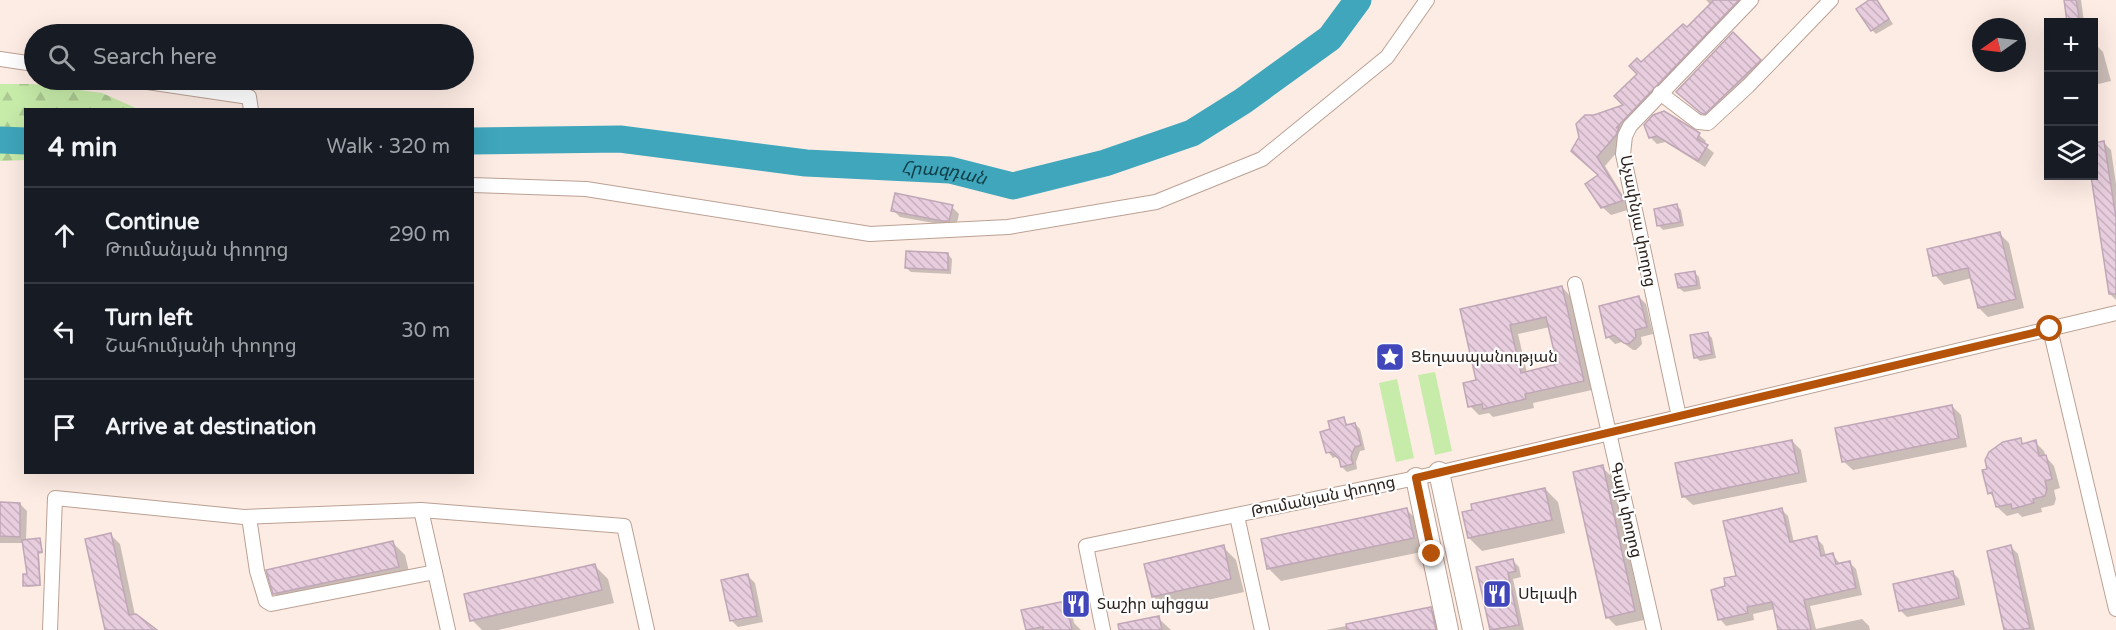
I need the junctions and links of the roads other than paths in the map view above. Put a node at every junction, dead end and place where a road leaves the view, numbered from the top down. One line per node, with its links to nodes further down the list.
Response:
1 (1427, 0): 9 (street)
2 (1751, 0): 7 (street, Աչափնյա փողոց)
3 (1831, 0): 7 (street)
4 (0, 59): 5 (street)
5 (24, 63)
6 (184, 90): 8 (street)
7 (1660, 93): 13 (street, Աչափնյա փողոց)
8 (250, 103)
9 (474, 185)
10 (1575, 284): 14 (street, Գայի փողոց)
11 (2116, 313): 12 (street, Թումանյան փողոց)
12 (2050, 329): 13 (street, Թումանյան փողոց); 21 (street)
13 (1679, 417): 14 (street, Թումանյան փողոց)
14 (1609, 432): 15 (street, Թումանյան փողոց); 29 (street, Գայի փողոց)
15 (1439, 472): 16 (street, Թումանյան փողոց); 28 (street)
16 (1416, 478): 18 (street, Թումանյան փողոց); 27 (street)
17 (421, 510): 19 (street); 20 (street); 24 (street)
18 (1237, 516): 25 (street, Թումանյան փողոց); 26 (street)
19 (249, 517): 20 (street); 22 (street)
20 (435, 572): 23 (street)
21 (2116, 609)
22 (50, 630)
23 (448, 630)
24 (647, 630)
25 (1103, 630)
26 (1262, 630)
27 (1448, 630)
28 (1473, 630)
29 (1654, 630)

